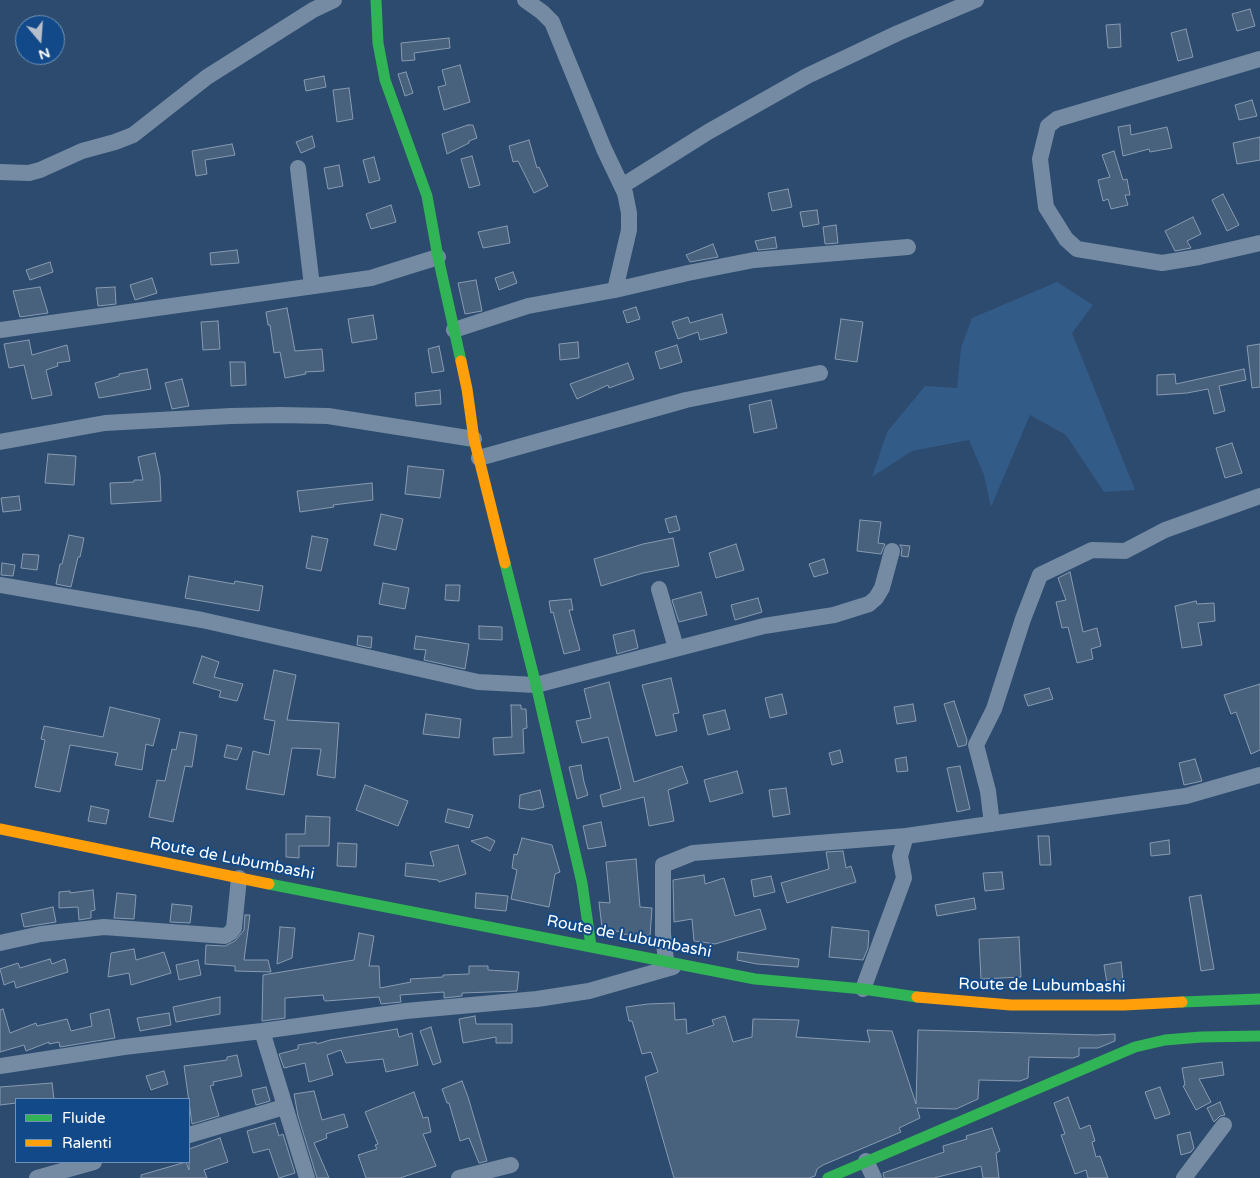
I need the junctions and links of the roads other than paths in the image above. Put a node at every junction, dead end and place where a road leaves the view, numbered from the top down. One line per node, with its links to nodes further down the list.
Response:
1 (334, 0): 7 (street)
2 (376, 0): 11 (main road)
3 (525, 0): 8 (street)
4 (976, 0): 8 (street)
5 (1260, 59): 9 (street)
6 (298, 168): 12 (street)
7 (0, 172)
8 (622, 186): 13 (street)
9 (1260, 242)
10 (908, 247): 13 (street)
11 (438, 257): 12 (street); 15 (main road)
12 (312, 286): 14 (street)
13 (615, 290): 15 (street)
14 (0, 330)
15 (454, 330): 17 (main road)
16 (820, 373): 19 (street)
17 (474, 439): 18 (street); 19 (main road)
18 (0, 442)
19 (480, 458): 25 (main road)
20 (1260, 496): 27 (street)
21 (892, 551): 24 (street)
22 (0, 585): 25 (street)
23 (658, 589): 24 (street)
24 (676, 648): 25 (street)
25 (536, 685): 32 (main road)
26 (1260, 776): 27 (street)
27 (992, 824): 29 (street)
28 (0, 829): 30 (main road, Route de Lubumbashi)
29 (906, 836): 33 (street); 35 (street)
30 (239, 878): 31 (street); 32 (main road, Route de Lubumbashi)
31 (0, 943)
32 (591, 946): 33 (main road, Route de Lubumbashi)
33 (666, 961): 34 (main road, Route de Lubumbashi)
34 (683, 964): 35 (main road, Route de Lubumbashi); 37 (street)
35 (863, 989): 36 (main road, Route de Lubumbashi)
36 (1260, 999)
37 (262, 1031): 39 (street); 40 (street)
38 (1260, 1036): 43 (main road)
39 (0, 1066)
40 (284, 1107): 42 (street); 47 (street)
41 (1224, 1125): 51 (street)
42 (190, 1135)
43 (866, 1161): 49 (main road); 50 (street)
44 (90, 1163): 46 (street)
45 (511, 1165): 48 (street)
46 (37, 1178)
47 (307, 1178)
48 (459, 1178)
49 (828, 1178)
50 (874, 1178)
51 (1184, 1178)

